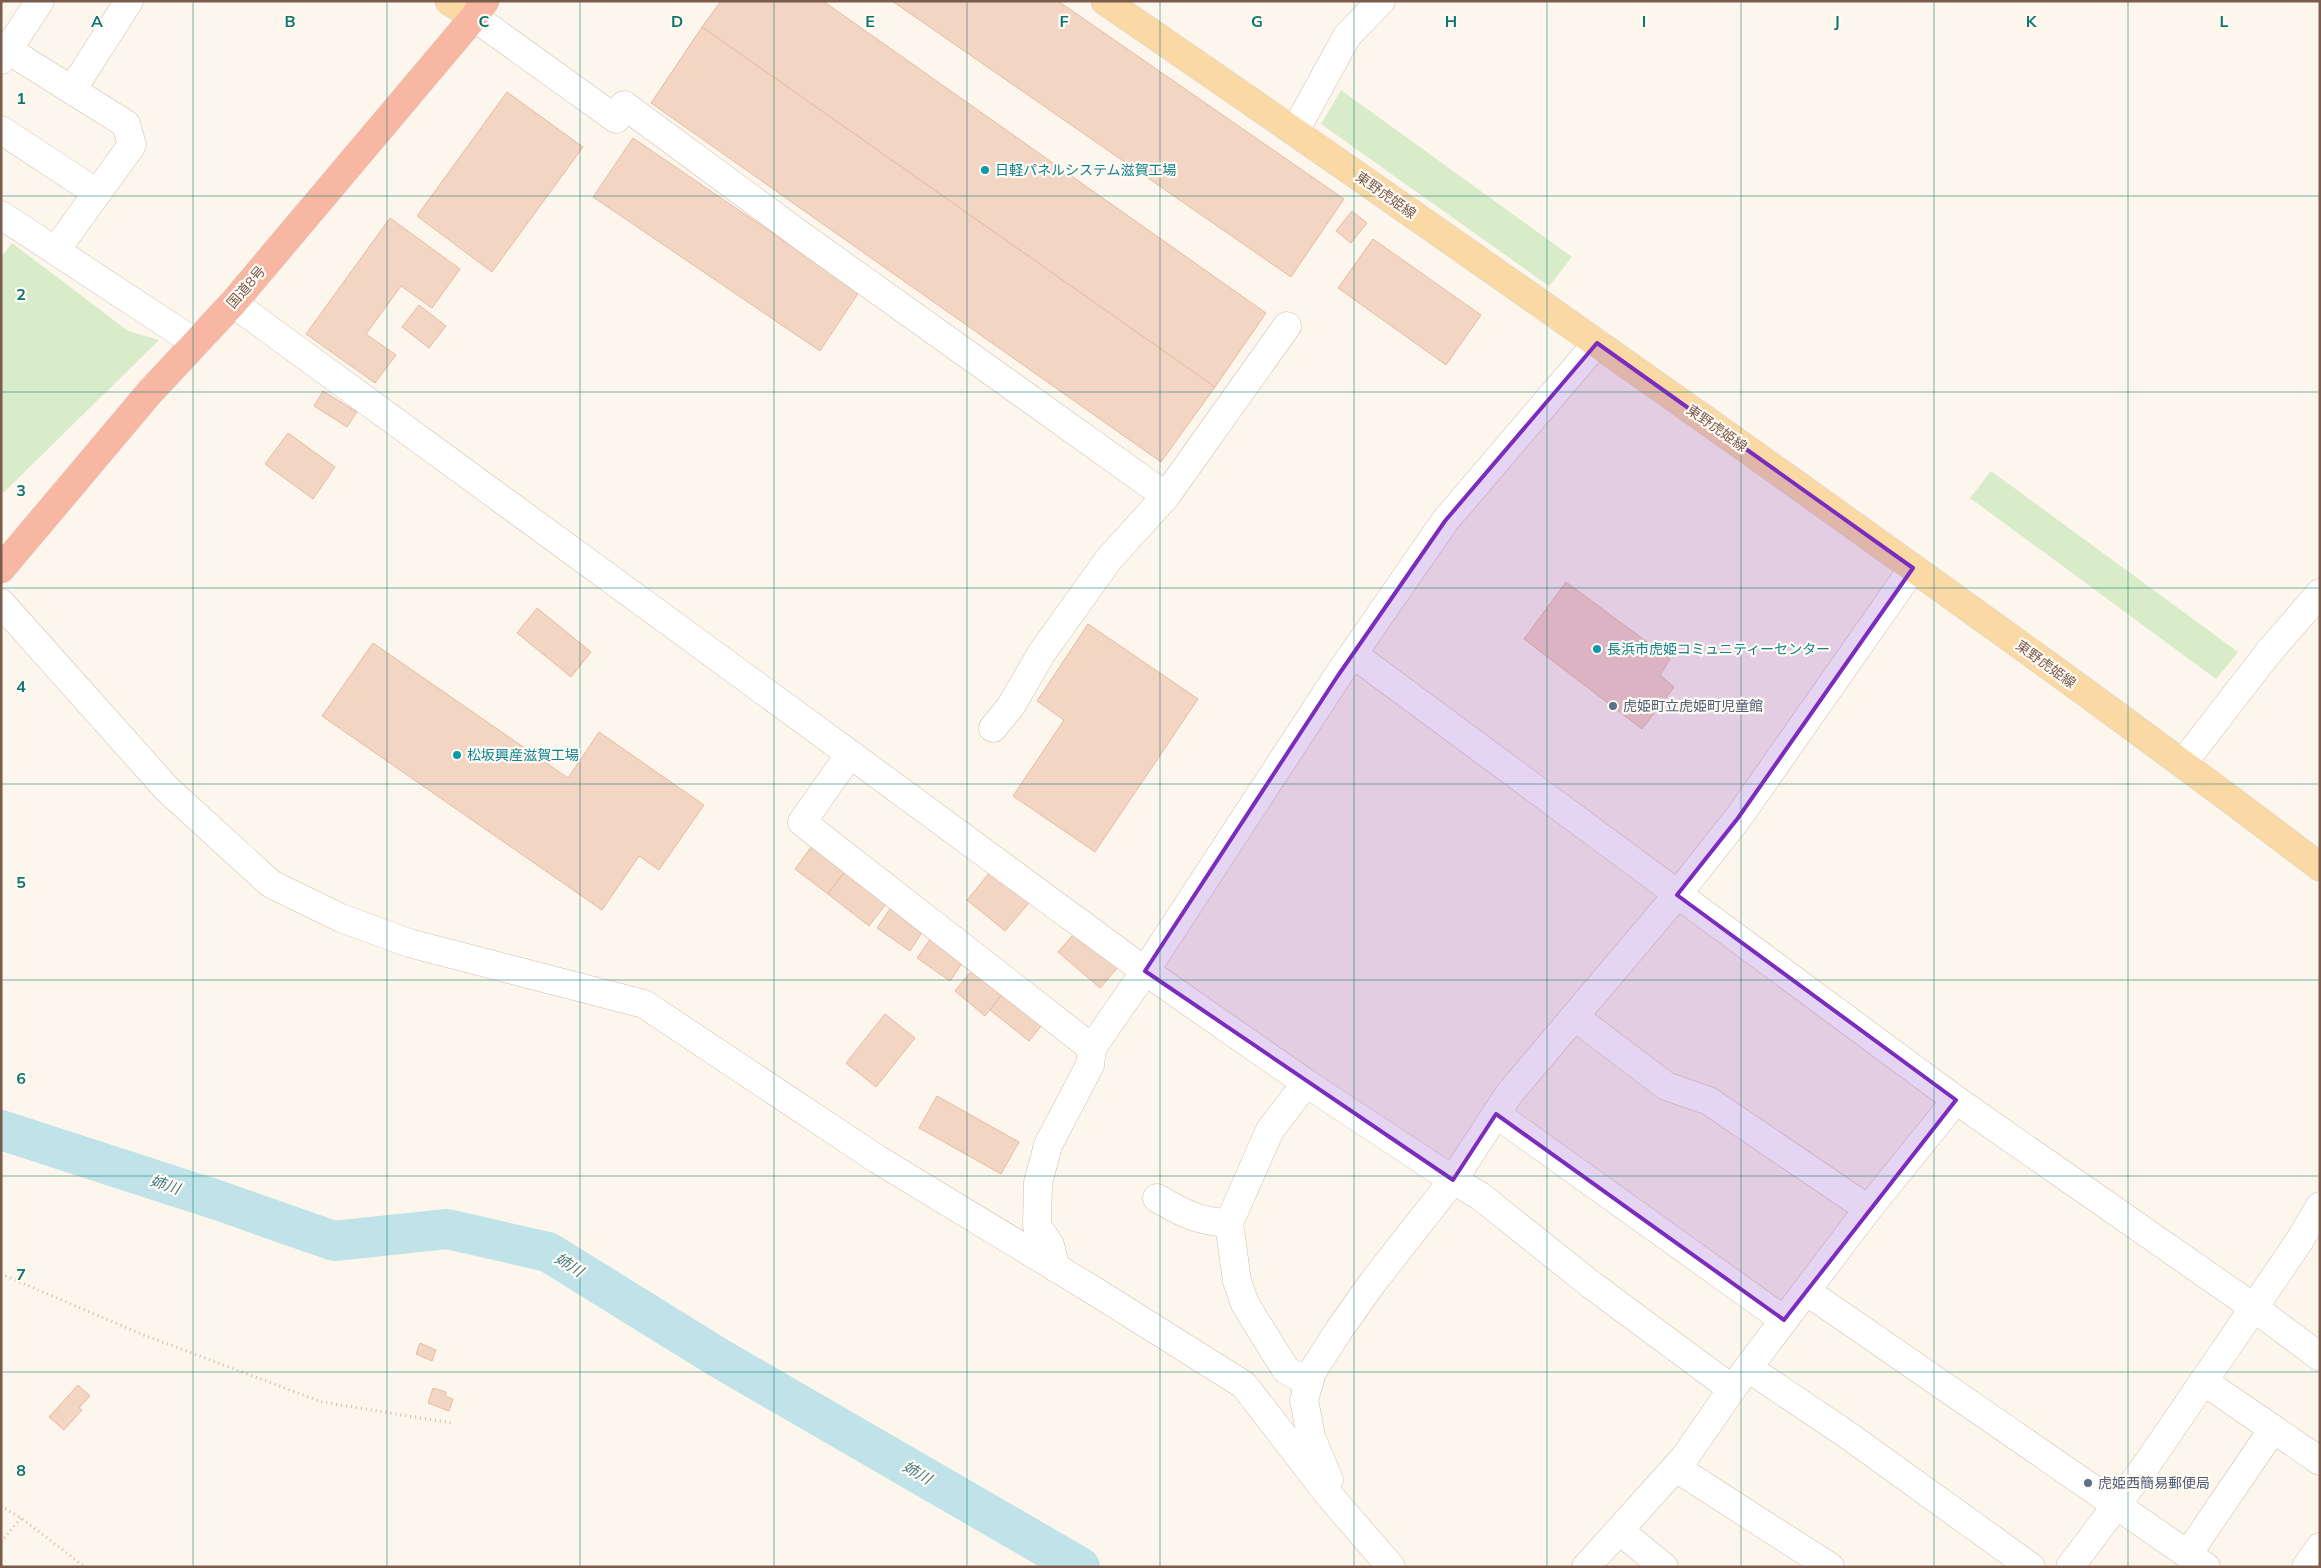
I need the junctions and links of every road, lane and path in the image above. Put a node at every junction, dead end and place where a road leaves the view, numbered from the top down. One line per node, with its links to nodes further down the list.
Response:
1 (40, 1): 7 (street)
2 (129, 1): 8 (street)
3 (450, 1): 6 (main road)
4 (1106, 1): 10 (main road, 東野虎姫線)
5 (1380, 1): 10 (street)
6 (479, 9): 14 (highway, 国道8号); 18 (street)
7 (4, 55): 8 (street)
8 (72, 90): 11 (street)
9 (1, 130): 11 (street)
10 (1295, 131): 17 (main road, 東野虎姫線)
11 (98, 193): 13 (street)
12 (5, 224): 13 (street)
13 (56, 250): 16 (street)
14 (233, 303): 16 (highway, 国道8号); 25 (street)
15 (1288, 326): 18 (street)
16 (196, 343): 20 (highway, 国道8号)
17 (1597, 343): 19 (main road, 東野虎姫線); 23 (street)
18 (1166, 496): 24 (street)
19 (1913, 568): 26 (main road, 東野虎姫線); 28 (street)
20 (1, 569)
21 (2320, 593): 26 (street)
22 (1, 603): 40 (street)
23 (1353, 654): 28 (street); 29 (street)
24 (993, 728)
25 (850, 754): 29 (street); 31 (street)
26 (2183, 763): 27 (main road, 東野虎姫線)
27 (2320, 867)
28 (1677, 895): 30 (street); 33 (street)
29 (1145, 971): 31 (street); 32 (street)
30 (1575, 1017): 34 (street); 38 (street)
31 (1092, 1048): 40 (street)
32 (1306, 1082): 35 (street); 39 (street)
33 (1956, 1100): 38 (street); 43 (street)
34 (1496, 1114): 35 (street); 44 (street)
35 (1453, 1180): 46 (street); 48 (street)
36 (1157, 1198): 39 (street)
37 (2320, 1206): 43 (street)
38 (1868, 1209): 42 (street)
39 (1229, 1223): 48 (street)
40 (1056, 1268): 53 (street)
41 (1, 1274): 49 (path)
42 (1806, 1291): 44 (street); 54 (street)
43 (2253, 1308): 45 (street); 47 (street)
44 (1784, 1320): 46 (street)
45 (2320, 1357)
46 (1740, 1378): 52 (street); 66 (street)
47 (2203, 1381): 50 (street); 54 (street)
48 (1309, 1383): 53 (street)
49 (452, 1423)
50 (2274, 1429): 51 (street); 60 (street)
51 (2320, 1461)
52 (1676, 1468): 57 (street); 65 (street)
53 (1337, 1504): 62 (street)
54 (2118, 1505): 60 (street); 67 (street)
55 (1, 1506): 56 (path)
56 (20, 1518): 58 (path); 61 (path)
57 (1620, 1531): 63 (street); 64 (street)
58 (1, 1542)
59 (2320, 1547): 68 (street)
60 (2197, 1560)
61 (85, 1567)
62 (1391, 1567)
63 (1586, 1567)
64 (1664, 1567)
65 (1830, 1567)
66 (2031, 1567)
67 (2070, 1567)
68 (2306, 1567)

